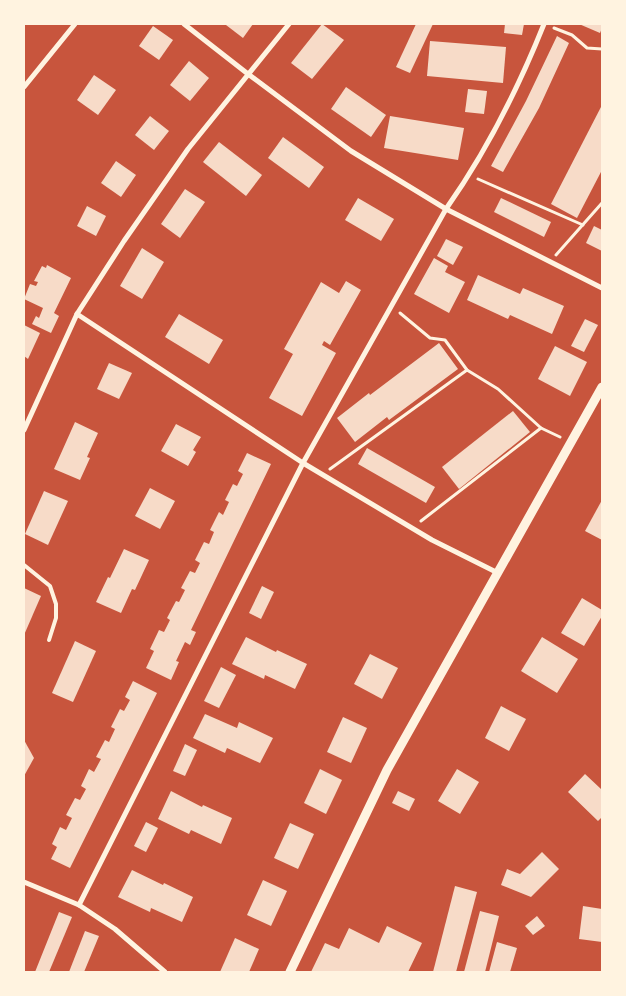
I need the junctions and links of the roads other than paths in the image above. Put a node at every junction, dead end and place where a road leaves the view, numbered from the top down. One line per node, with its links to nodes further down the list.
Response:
1 (75, 24): 6 (street)
2 (184, 24): 5 (street)
3 (289, 24): 5 (street)
4 (544, 24): 7 (street)
5 (248, 74): 7 (street); 9 (street)
6 (24, 87)
7 (446, 210): 8 (street); 12 (street)
8 (602, 288)
9 (77, 314): 11 (street); 12 (street)
10 (602, 388): 14 (street)
11 (24, 430)
12 (303, 463): 14 (street); 17 (street)
13 (24, 565): 15 (lane)
14 (498, 573): 19 (street)
15 (49, 640)
16 (24, 882): 17 (street)
17 (79, 905): 18 (street)
18 (165, 972)
19 (290, 972)

